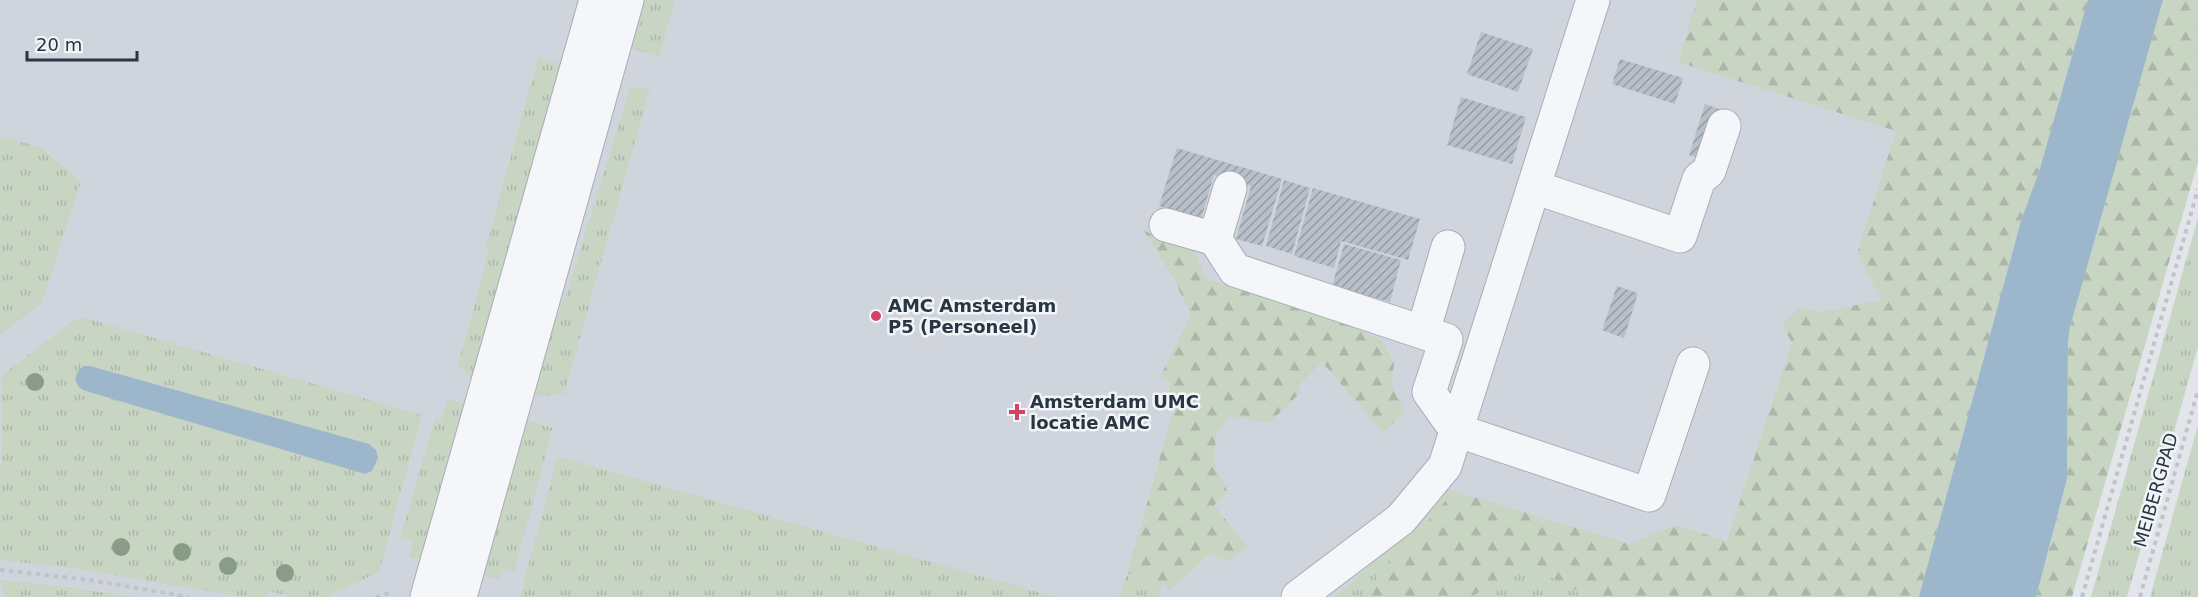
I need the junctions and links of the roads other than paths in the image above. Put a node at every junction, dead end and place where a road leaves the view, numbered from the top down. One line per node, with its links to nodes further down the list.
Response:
1 (596, 0): 12 (lane)
2 (627, 0): 12 (lane)
3 (1593, 0): 5 (lane)
4 (1724, 126): 5 (lane)
5 (1534, 187): 13 (lane)
6 (1230, 188): 8 (lane)
7 (1166, 225): 8 (lane)
8 (1215, 239): 10 (lane)
9 (1448, 247): 10 (lane)
10 (1423, 332): 13 (lane)
11 (1693, 364): 13 (lane)
12 (496, 411): 14 (lane); 15 (lane)
13 (1456, 430): 16 (lane)
14 (427, 597)
15 (460, 597)
16 (1298, 597)

